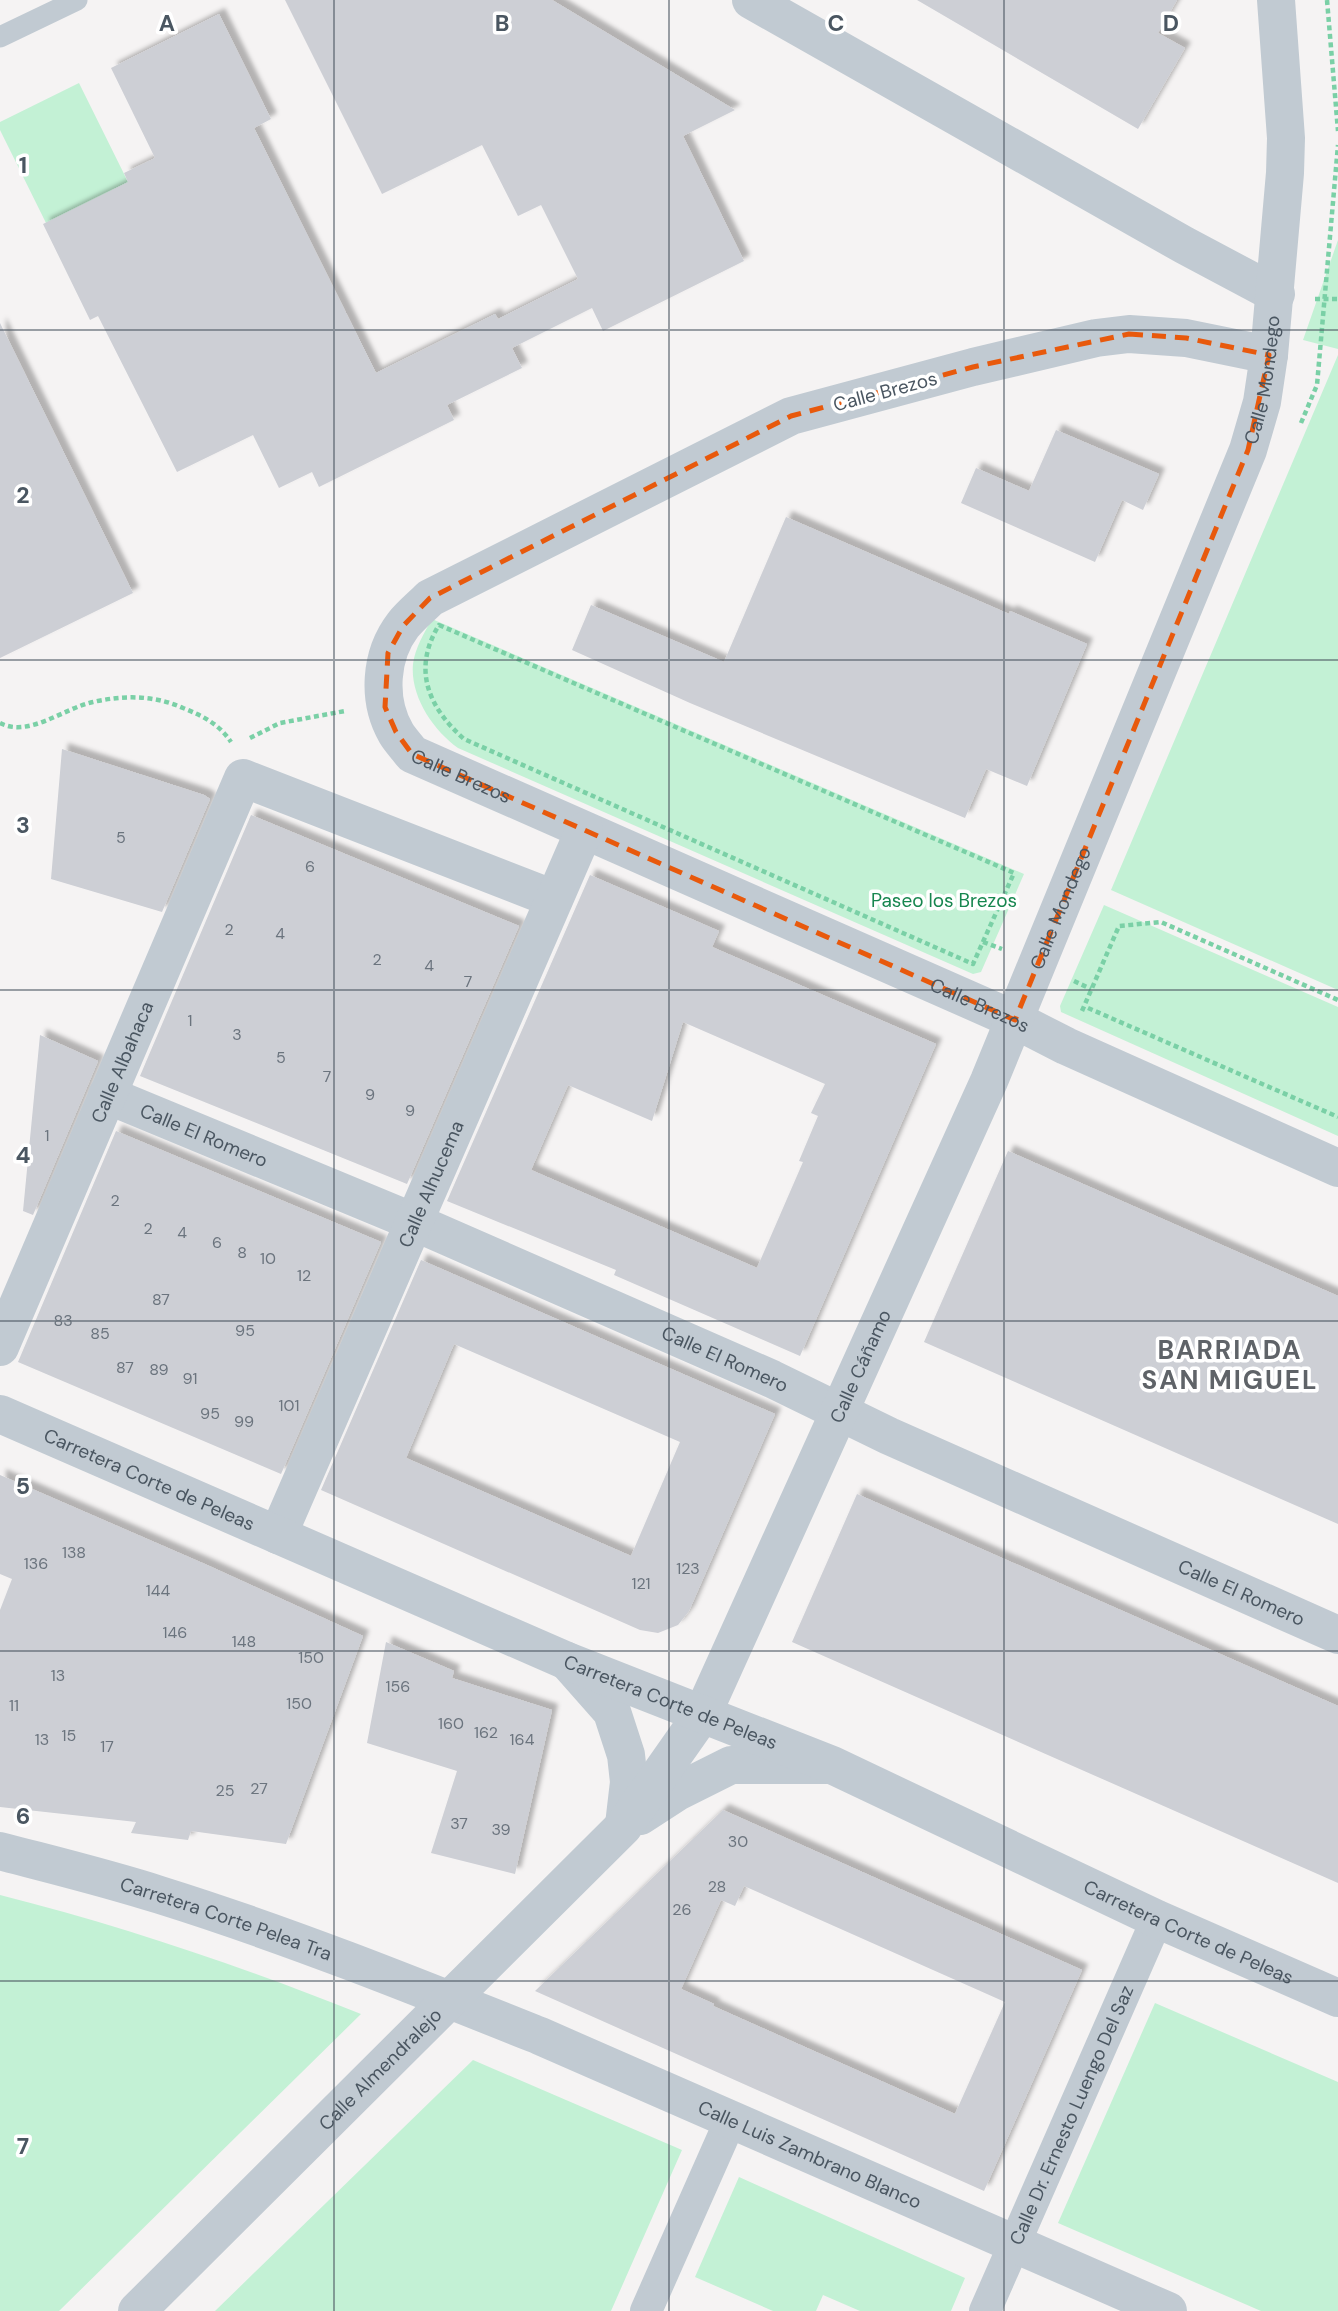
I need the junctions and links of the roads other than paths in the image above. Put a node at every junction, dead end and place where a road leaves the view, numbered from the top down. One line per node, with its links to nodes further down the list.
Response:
1 (76, 0): 4 (lane)
2 (751, 0): 5 (street, Calle Mondego)
3 (1276, 0): 5 (street)
4 (0, 37)
5 (1276, 294): 6 (street, Calle Mondego)
6 (1269, 355): 7 (street, Calle Brezos); 9 (street, Calle Mondego)
7 (584, 831): 8 (street, Calle Alhucema); 9 (street, Calle Brezos)
8 (554, 899): 10 (street, Calle Albahaca); 12 (street, Calle Alhucema)
9 (1014, 1020): 11 (street, Calle Brezos); 14 (street, Calle Cáñamo)
10 (107, 1095): 12 (street, Calle El Romero); 13 (street, Calle Albahaca)
11 (1338, 1168)
12 (414, 1222): 14 (street, Calle El Romero); 16 (street, Calle Alhucema)
13 (0, 1346)
14 (838, 1412): 17 (street, Calle El Romero); 19 (street, Calle Cáñamo)
15 (0, 1414): 16 (street, Carretera Corte de Peleas)
16 (278, 1535): 18 (street, Carretera Corte de Peleas)
17 (1338, 1635)
18 (567, 1661): 19 (street, Carretera Corte de Peleas); 22 (street)
19 (715, 1718): 20 (street, Carretera Corte de Peleas); 21 (street, Calle Almendralejo); 22 (street, Calle Almendralejo)
20 (832, 1765): 21 (street, Calle Almendralejo); 24 (street, Carretera Corte de Peleas)
21 (677, 1792): 22 (street, Calle Almendralejo)
22 (623, 1827): 26 (street, Calle Almendralejo)
23 (0, 1851): 26 (street, Carretera Corte Pelea Tra)
24 (1157, 1919): 25 (street, Carretera Corte de Peleas); 28 (street, Calle Dr. Ernesto Luengo Del Saz)
25 (1338, 1998)
26 (450, 2000): 27 (street, Calle Luis Zambrano Blanco); 29 (street, Calle Almendralejo)
27 (731, 2119): 28 (street, Calle Luis Zambrano Blanco); 30 (street)
28 (1014, 2244): 31 (street, Calle Dr. Ernesto Luengo Del Saz); 32 (street, Calle Luis Zambrano Blanco)
29 (137, 2311)
30 (646, 2311)
31 (985, 2311)
32 (1168, 2311)

